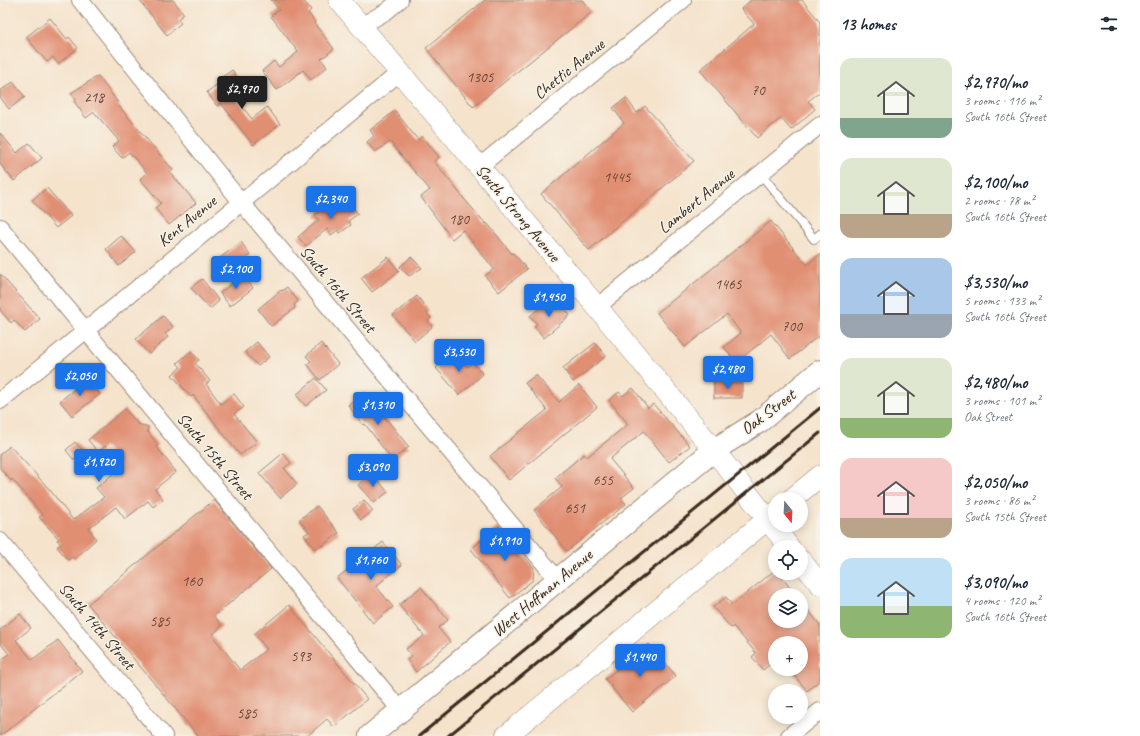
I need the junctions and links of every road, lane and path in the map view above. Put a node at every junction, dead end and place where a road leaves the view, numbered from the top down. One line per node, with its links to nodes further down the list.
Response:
1 (80, 0): 10 (street, South 16th Street)
2 (339, 0): 5 (street, South Strong Avenue)
3 (400, 0): 5 (street)
4 (683, 0): 8 (street, Chettic Avenue)
5 (361, 26): 6 (street, South Strong Avenue)
6 (399, 73): 8 (street, South Strong Avenue); 10 (street, Kent Avenue)
7 (820, 125): 9 (street, Lambert Avenue)
8 (480, 166): 13 (street, South Strong Avenue)
9 (760, 173): 12 (lane); 13 (street, Lambert Avenue)
10 (241, 202): 14 (street, Kent Avenue); 24 (street, South 16th Street)
11 (0, 226): 14 (street, South 15th Street)
12 (820, 234)
13 (597, 307): 17 (street, South Strong Avenue)
14 (85, 329): 16 (street, Kent Avenue); 26 (street, South 15th Street)
15 (820, 371): 17 (main road, Oak Street)
16 (0, 401)
17 (714, 450): 20 (street, South Strong Avenue); 24 (main road, West Hoffman Avenue)
18 (820, 476): 19 (street)
19 (801, 492)
20 (768, 513)
21 (768, 518): 30 (street)
22 (0, 542): 28 (street, South 14th Street)
23 (808, 569): 25 (street)
24 (558, 580): 26 (main road, West Hoffman Avenue)
25 (820, 584)
26 (401, 711): 29 (main road, West Hoffman Avenue)
27 (820, 711): 31 (street)
28 (164, 736)
29 (370, 736)
30 (506, 736)
31 (789, 736)

